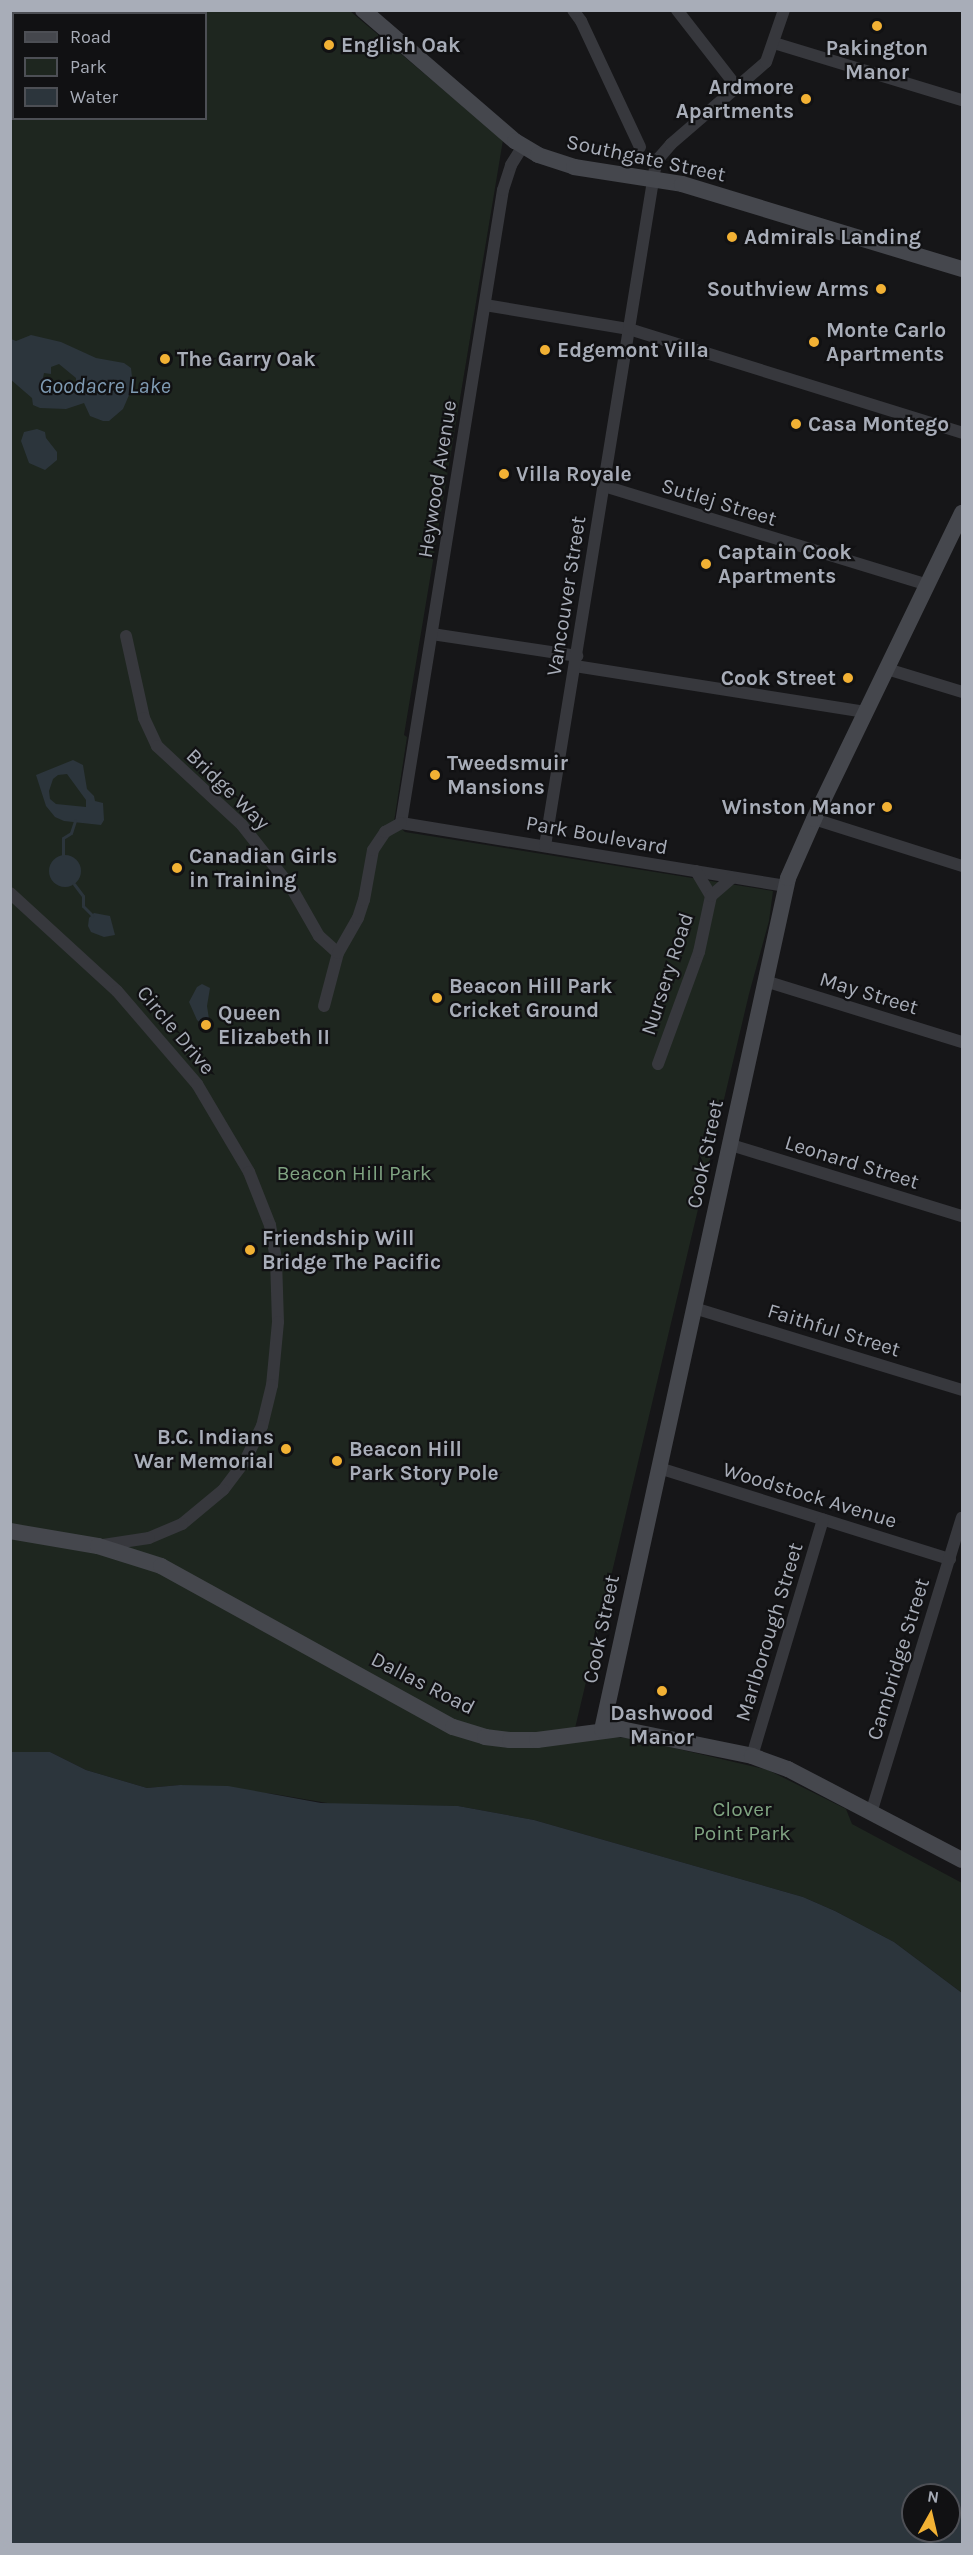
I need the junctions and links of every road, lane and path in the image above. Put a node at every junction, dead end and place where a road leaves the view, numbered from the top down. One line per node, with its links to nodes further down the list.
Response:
1 (363, 10): 8 (main road, Southgate Street)
2 (573, 10): 9 (street)
3 (677, 10): 6 (street)
4 (784, 10): 5 (street, Vancouver Street)
5 (774, 43): 6 (street, Vancouver Street); 7 (street)
6 (738, 87): 10 (street, Vancouver Street)
7 (963, 100)
8 (523, 146): 10 (main road, Southgate Street); 12 (street, Heywood Avenue)
9 (640, 147)
10 (653, 178): 11 (main road, Southgate Street); 13 (street, Vancouver Street)
11 (963, 269)
12 (485, 305): 13 (street); 18 (street, Heywood Avenue)
13 (629, 329): 14 (street); 15 (street, Vancouver Street)
14 (963, 433)
15 (604, 486): 17 (street, Sutlej Street); 20 (street, Vancouver Street)
16 (962, 516): 17 (main road, Cook Street)
17 (927, 585): 21 (main road, Cook Street)
18 (432, 634): 20 (street); 25 (street, Heywood Avenue)
19 (126, 636): 33 (street, Bridge Way)
20 (576, 661): 23 (street); 26 (street, Vancouver Street)
21 (887, 669): 22 (street); 23 (main road, Cook Street)
22 (963, 692)
23 (865, 712): 24 (main road, Cook Street)
24 (814, 819): 27 (street); 30 (main road, Cook Street)
25 (401, 823): 26 (street, Park Boulevard); 33 (street)
26 (545, 846): 28 (street, Park Boulevard)
27 (963, 866)
28 (696, 872): 29 (street, Park Boulevard); 32 (street, Nursery Road)
29 (732, 878): 30 (street, Park Boulevard); 32 (street, Nursery Road)
30 (786, 886): 34 (main road, Cook Street)
31 (10, 893): 46 (street, Circle Drive)
32 (711, 896): 37 (street, Nursery Road)
33 (338, 953): 35 (street)
34 (765, 981): 36 (street, May Street); 38 (main road, Cook Street)
35 (324, 1006)
36 (963, 1042)
37 (658, 1064)
38 (730, 1145): 39 (street, Leonard Street); 40 (main road, Cook Street)
39 (963, 1216)
40 (694, 1308): 41 (street, Faithful Street); 42 (main road, Cook Street)
41 (963, 1390)
42 (659, 1468): 44 (street, Woodstock Avenue); 48 (main road, Cook Street)
43 (963, 1518): 47 (street, Cambridge Street)
44 (823, 1519): 47 (street, Woodstock Avenue); 49 (street, Marlborough Street)
45 (10, 1531): 46 (main road, Dallas Road)
46 (98, 1546): 48 (main road, Dallas Road)
47 (950, 1558): 50 (street, Cambridge Street)
48 (602, 1730): 49 (main road, Dallas Road)
49 (752, 1756): 50 (main road, Dallas Road)
50 (871, 1813): 51 (main road, Dallas Road)
51 (963, 1860)

